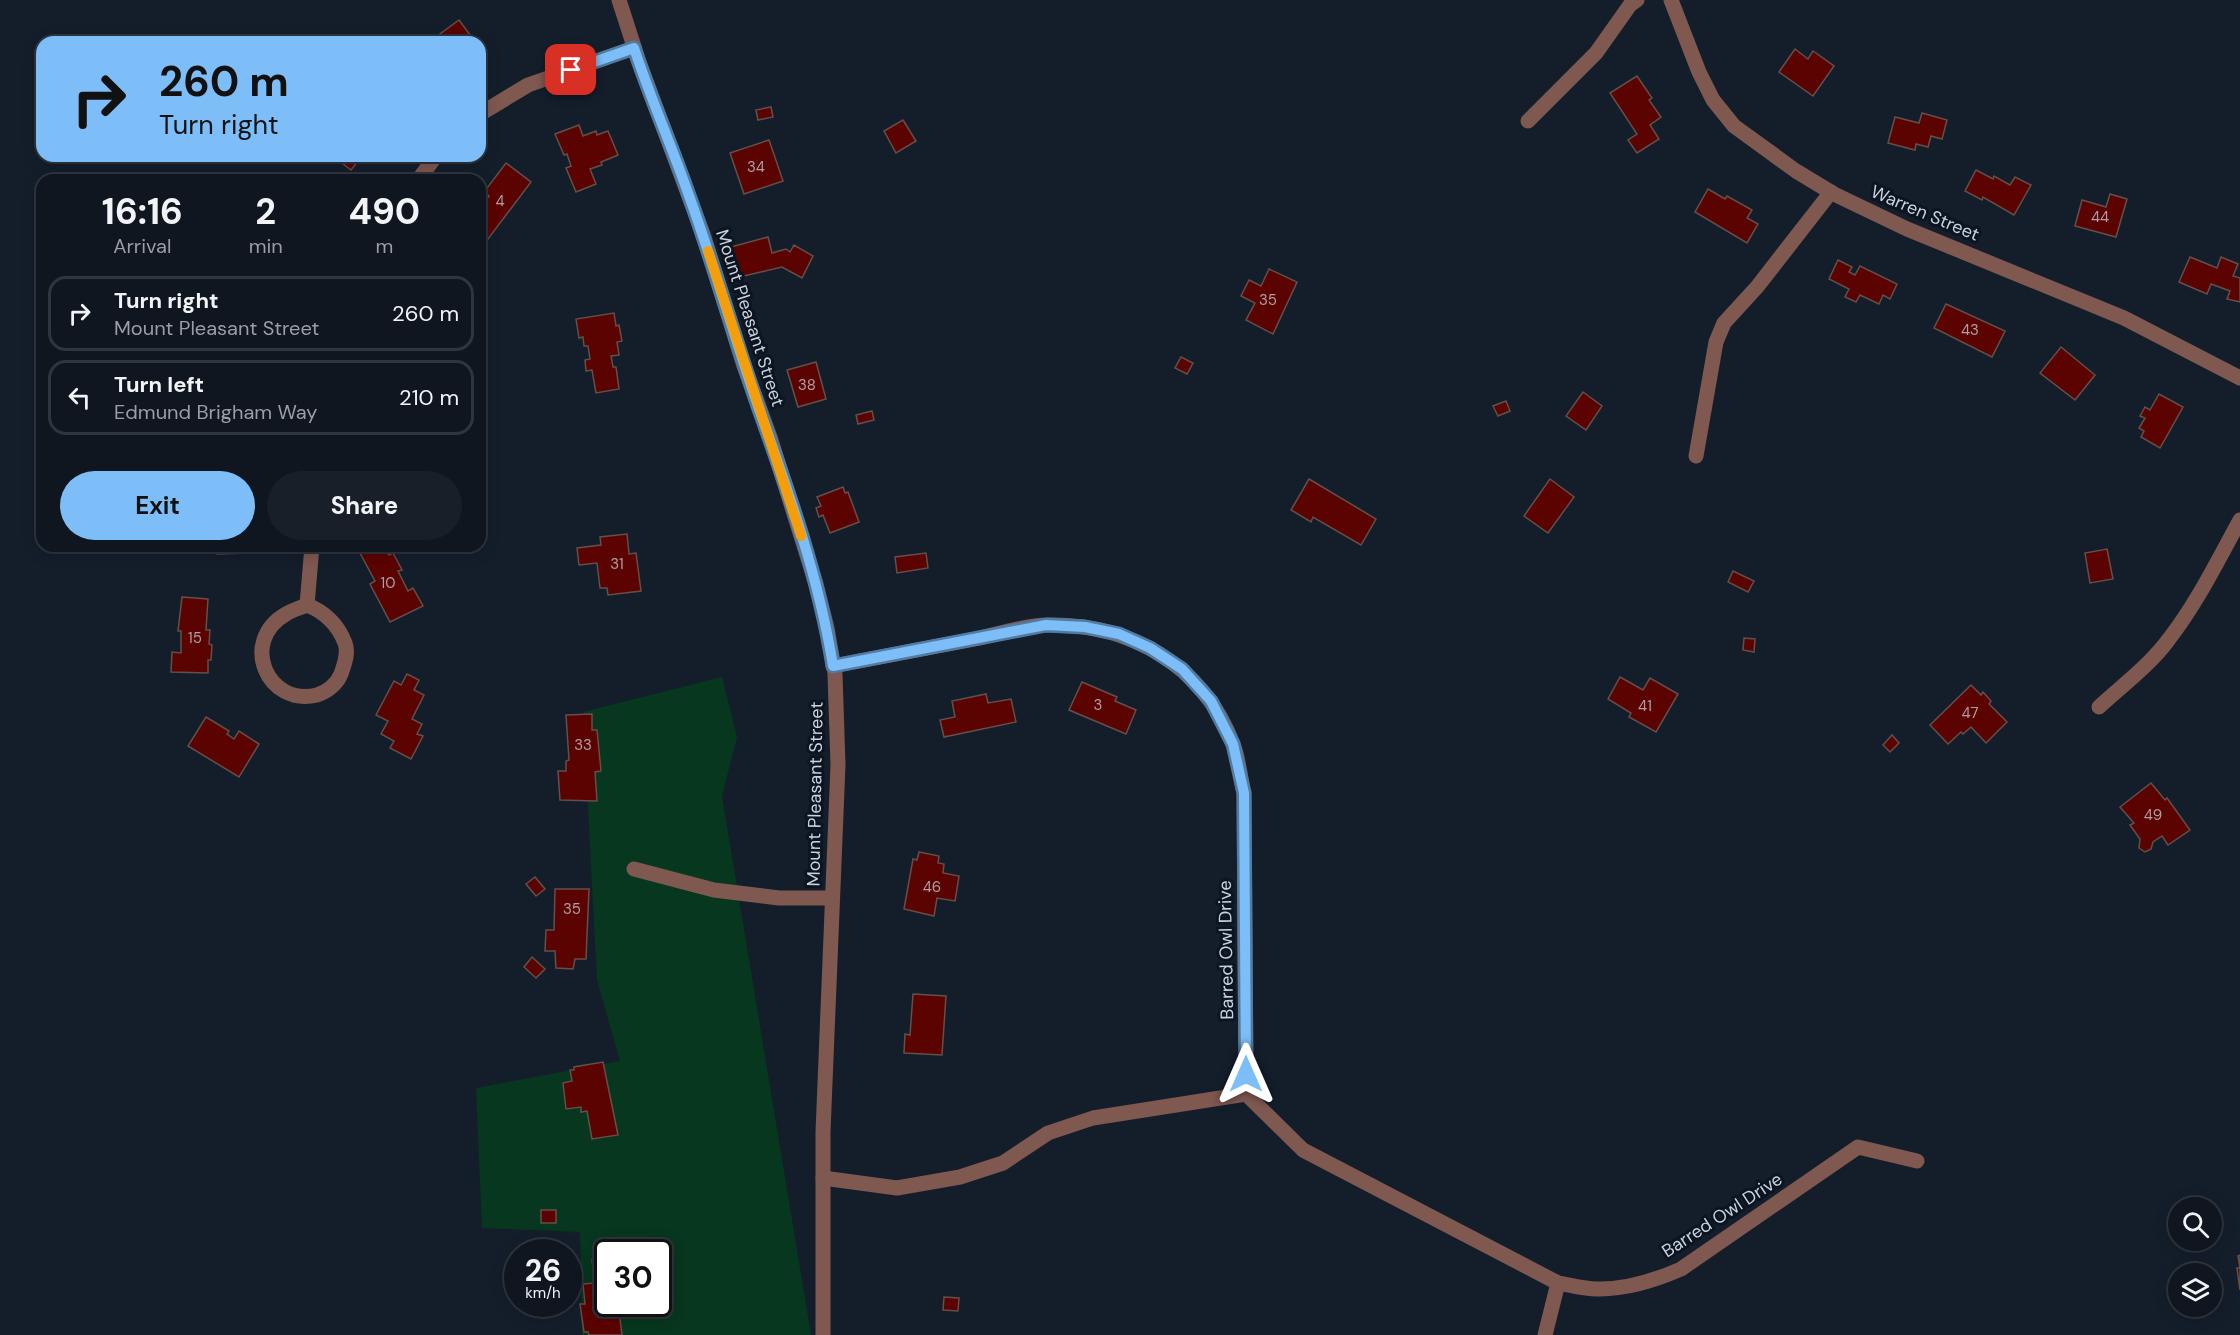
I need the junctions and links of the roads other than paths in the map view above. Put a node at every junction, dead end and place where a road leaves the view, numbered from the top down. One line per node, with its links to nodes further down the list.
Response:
1 (619, 0): 4 (street, Mount Pleasant Street)
2 (1637, 0): 6 (street)
3 (1671, 0): 7 (street, Warren Street)
4 (634, 48): 5 (street); 13 (street, Mount Pleasant Street)
5 (486, 110)
6 (1528, 121)
7 (1831, 192): 8 (street, Warren Street); 9 (street)
8 (2240, 378)
9 (1696, 456)
10 (2240, 520): 14 (street)
11 (311, 552): 12 (street)
12 (307, 605): 12 (street)
13 (833, 666): 16 (street, Mount Pleasant Street); 17 (street, Barred Owl Drive)
14 (2099, 706)
15 (634, 869): 16 (street)
16 (832, 898): 19 (street, Mount Pleasant Street)
17 (1246, 1094): 19 (street); 20 (street, Barred Owl Drive)
18 (1917, 1161): 20 (street, Barred Owl Drive)
19 (823, 1178): 21 (street, Mount Pleasant Street)
20 (1558, 1283): 22 (street)
21 (823, 1335)
22 (1545, 1335)

